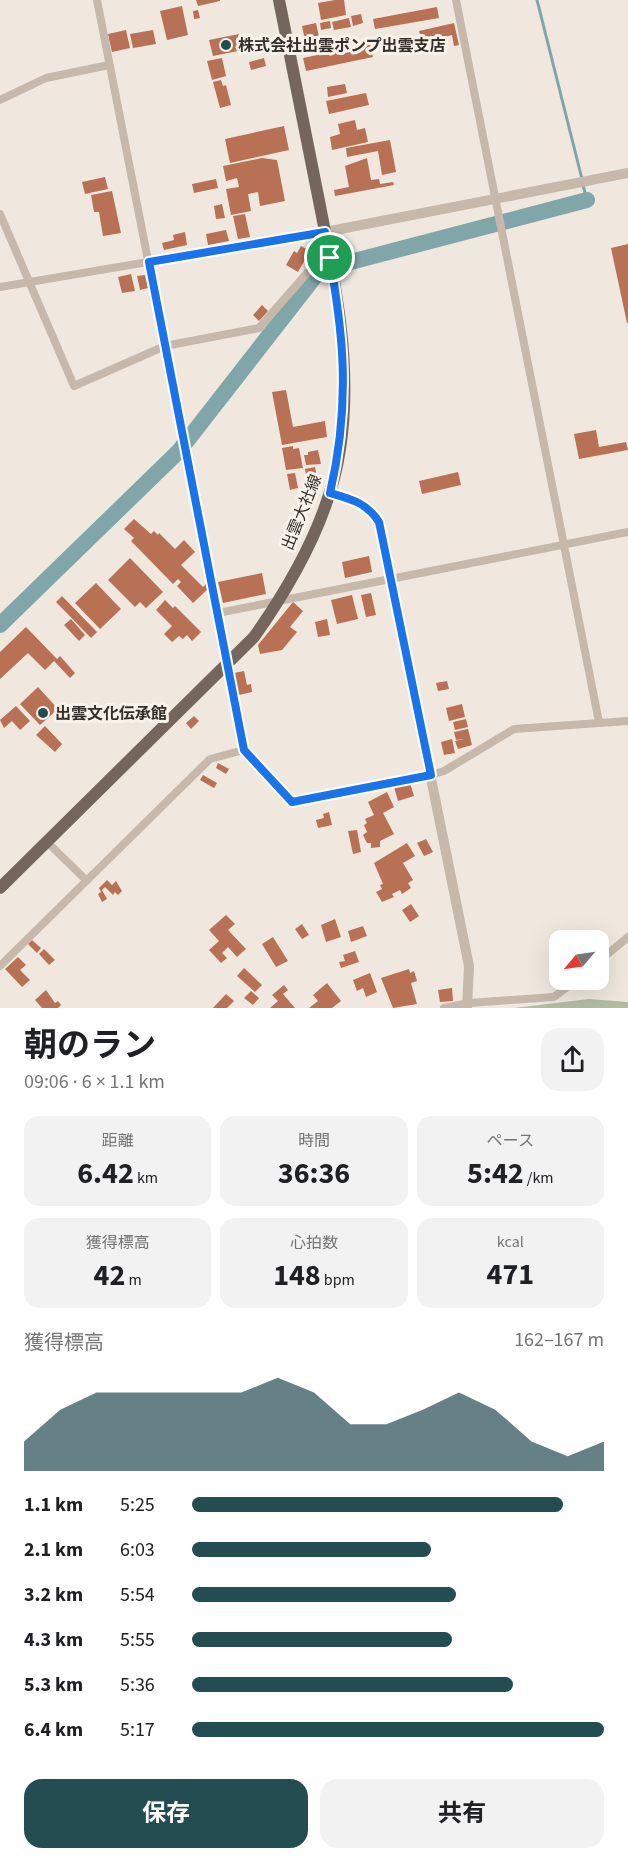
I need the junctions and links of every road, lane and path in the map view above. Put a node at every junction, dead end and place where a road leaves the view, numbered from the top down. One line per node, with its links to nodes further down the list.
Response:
1 (97, 0): 4 (street)
2 (279, 0): 9 (main road, 出雲大社線)
3 (456, 0): 7 (street)
4 (109, 65): 5 (street); 11 (street)
5 (0, 100)
6 (628, 173): 7 (street)
7 (495, 198): 9 (street); 17 (street)
8 (0, 214): 12 (street)
9 (325, 232): 10 (main road, 出雲大社線); 11 (street)
10 (330, 259): 14 (street); 15 (main road, 出雲大社線)
11 (149, 262): 12 (street); 14 (street)
12 (32, 284): 13 (street); 14 (street)
13 (0, 288)
14 (165, 346): 20 (street)
15 (330, 493): 18 (street); 19 (main road, 出雲大社線)
16 (628, 532): 17 (street)
17 (564, 546): 18 (street); 23 (street)
18 (391, 579): 19 (street); 25 (street)
19 (279, 601): 20 (street); 21 (main road, 出雲大社線)
20 (218, 613): 21 (street)
21 (227, 665): 24 (street); 26 (main road, 出雲大社線)
22 (628, 721): 23 (street)
23 (598, 722): 25 (street)
24 (244, 750): 25 (street); 27 (street)
25 (431, 775): 33 (street)
26 (47, 842): 27 (street); 28 (main road, 出雲大社線)
27 (86, 880): 31 (street)
28 (0, 888)
29 (628, 937): 30 (street)
30 (609, 953)
31 (0, 966)
32 (563, 990): 33 (street)
33 (468, 1005): 34 (street)
34 (444, 1008)

